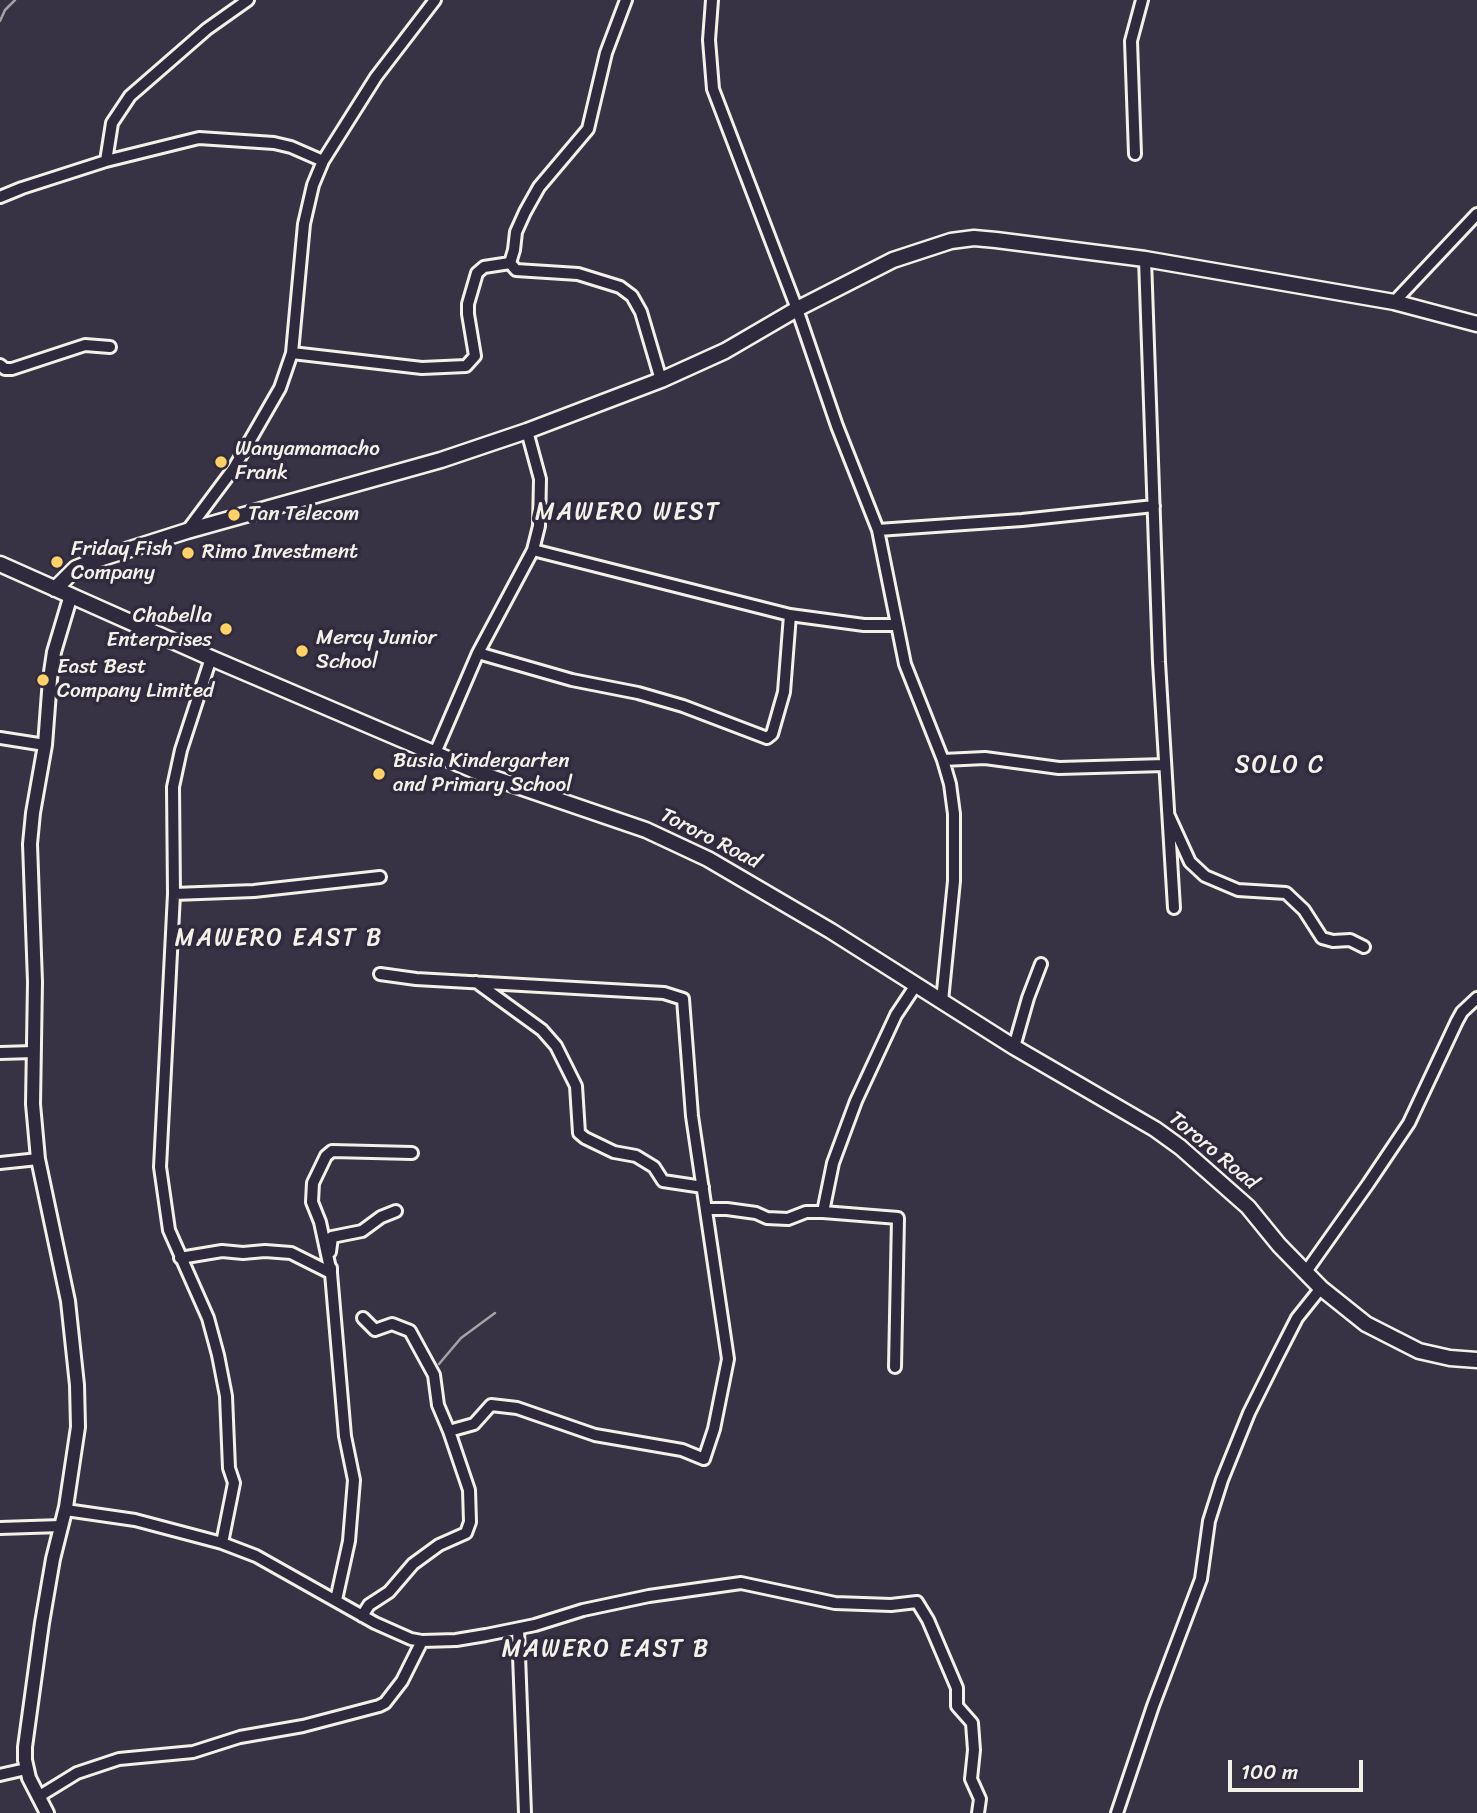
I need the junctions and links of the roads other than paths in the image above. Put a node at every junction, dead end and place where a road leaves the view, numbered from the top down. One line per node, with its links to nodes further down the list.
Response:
1 (248, 0): 7 (street)
2 (435, 0): 8 (street)
3 (626, 0): 12 (street)
4 (712, 0): 14 (street)
5 (1142, 0): 6 (street)
6 (1135, 154)
7 (106, 160): 8 (street); 9 (street)
8 (323, 162): 17 (street)
9 (0, 197)
10 (1477, 214): 13 (street)
11 (1145, 259): 13 (main road); 14 (main road); 21 (street)
12 (510, 263): 17 (street); 19 (street)
13 (1394, 302): 15 (main road)
14 (797, 309): 19 (main road); 22 (street)
15 (1477, 324)
16 (110, 347): 18 (street)
17 (292, 353): 23 (street)
18 (0, 365)
19 (661, 380): 20 (main road)
20 (527, 431): 23 (main road); 24 (street)
21 (1154, 506): 22 (street); 36 (street)
22 (878, 530): 29 (street)
23 (187, 531): 26 (main road)
24 (533, 550): 28 (street); 30 (street)
25 (0, 564): 26 (main road, Tororo Road)
26 (55, 589): 27 (main road, Tororo Road)
27 (71, 594): 31 (main road, Tororo Road); 33 (street)
28 (790, 615): 29 (street); 30 (street)
29 (896, 625): 35 (street)
30 (478, 653): 34 (street)
31 (211, 658): 34 (main road, Tororo Road); 39 (street)
32 (0, 738): 33 (street)
33 (45, 745): 49 (street)
34 (435, 753): 45 (main road, Tororo Road)
35 (943, 760): 36 (street); 47 (street)
36 (1165, 765): 37 (street)
37 (1167, 810): 40 (street); 41 (street)
38 (380, 877): 39 (street)
39 (174, 894): 58 (street)
40 (1174, 908)
41 (1364, 947)
42 (1041, 964): 48 (street)
43 (380, 974): 44 (street)
44 (475, 982): 54 (street); 54 (street)
45 (916, 985): 47 (main road, Tororo Road); 57 (street)
46 (1477, 998): 60 (street)
47 (942, 1001): 48 (main road, Tororo Road)
48 (1014, 1047): 60 (main road, Tororo Road)
49 (34, 1052): 50 (street); 52 (street)
50 (0, 1053)
51 (412, 1153): 59 (street)
52 (38, 1159): 53 (street); 66 (street)
53 (0, 1163)
54 (704, 1187): 55 (street)
55 (706, 1209): 57 (street); 65 (street)
56 (396, 1211): 59 (street)
57 (823, 1212): 64 (street)
58 (180, 1258): 59 (street); 69 (street)
59 (331, 1273): 70 (street)
60 (1305, 1273): 61 (main road, Tororo Road)
61 (1321, 1288): 63 (main road, Tororo Road); 80 (street)
62 (363, 1318): 65 (street)
63 (1477, 1360)
64 (895, 1367)
65 (449, 1431): 71 (street)
66 (66, 1510): 67 (street); 69 (street)
67 (61, 1526): 68 (street); 74 (street)
68 (0, 1528)
69 (222, 1543): 70 (street)
70 (335, 1600): 71 (street)
71 (362, 1616): 73 (street)
72 (518, 1629): 73 (street); 78 (street); 79 (street)
73 (422, 1641): 76 (street)
74 (26, 1769): 75 (street); 76 (street)
75 (0, 1775)
76 (38, 1797): 77 (street)
77 (47, 1813)
78 (525, 1813)
79 (978, 1813)
80 (1116, 1813)

